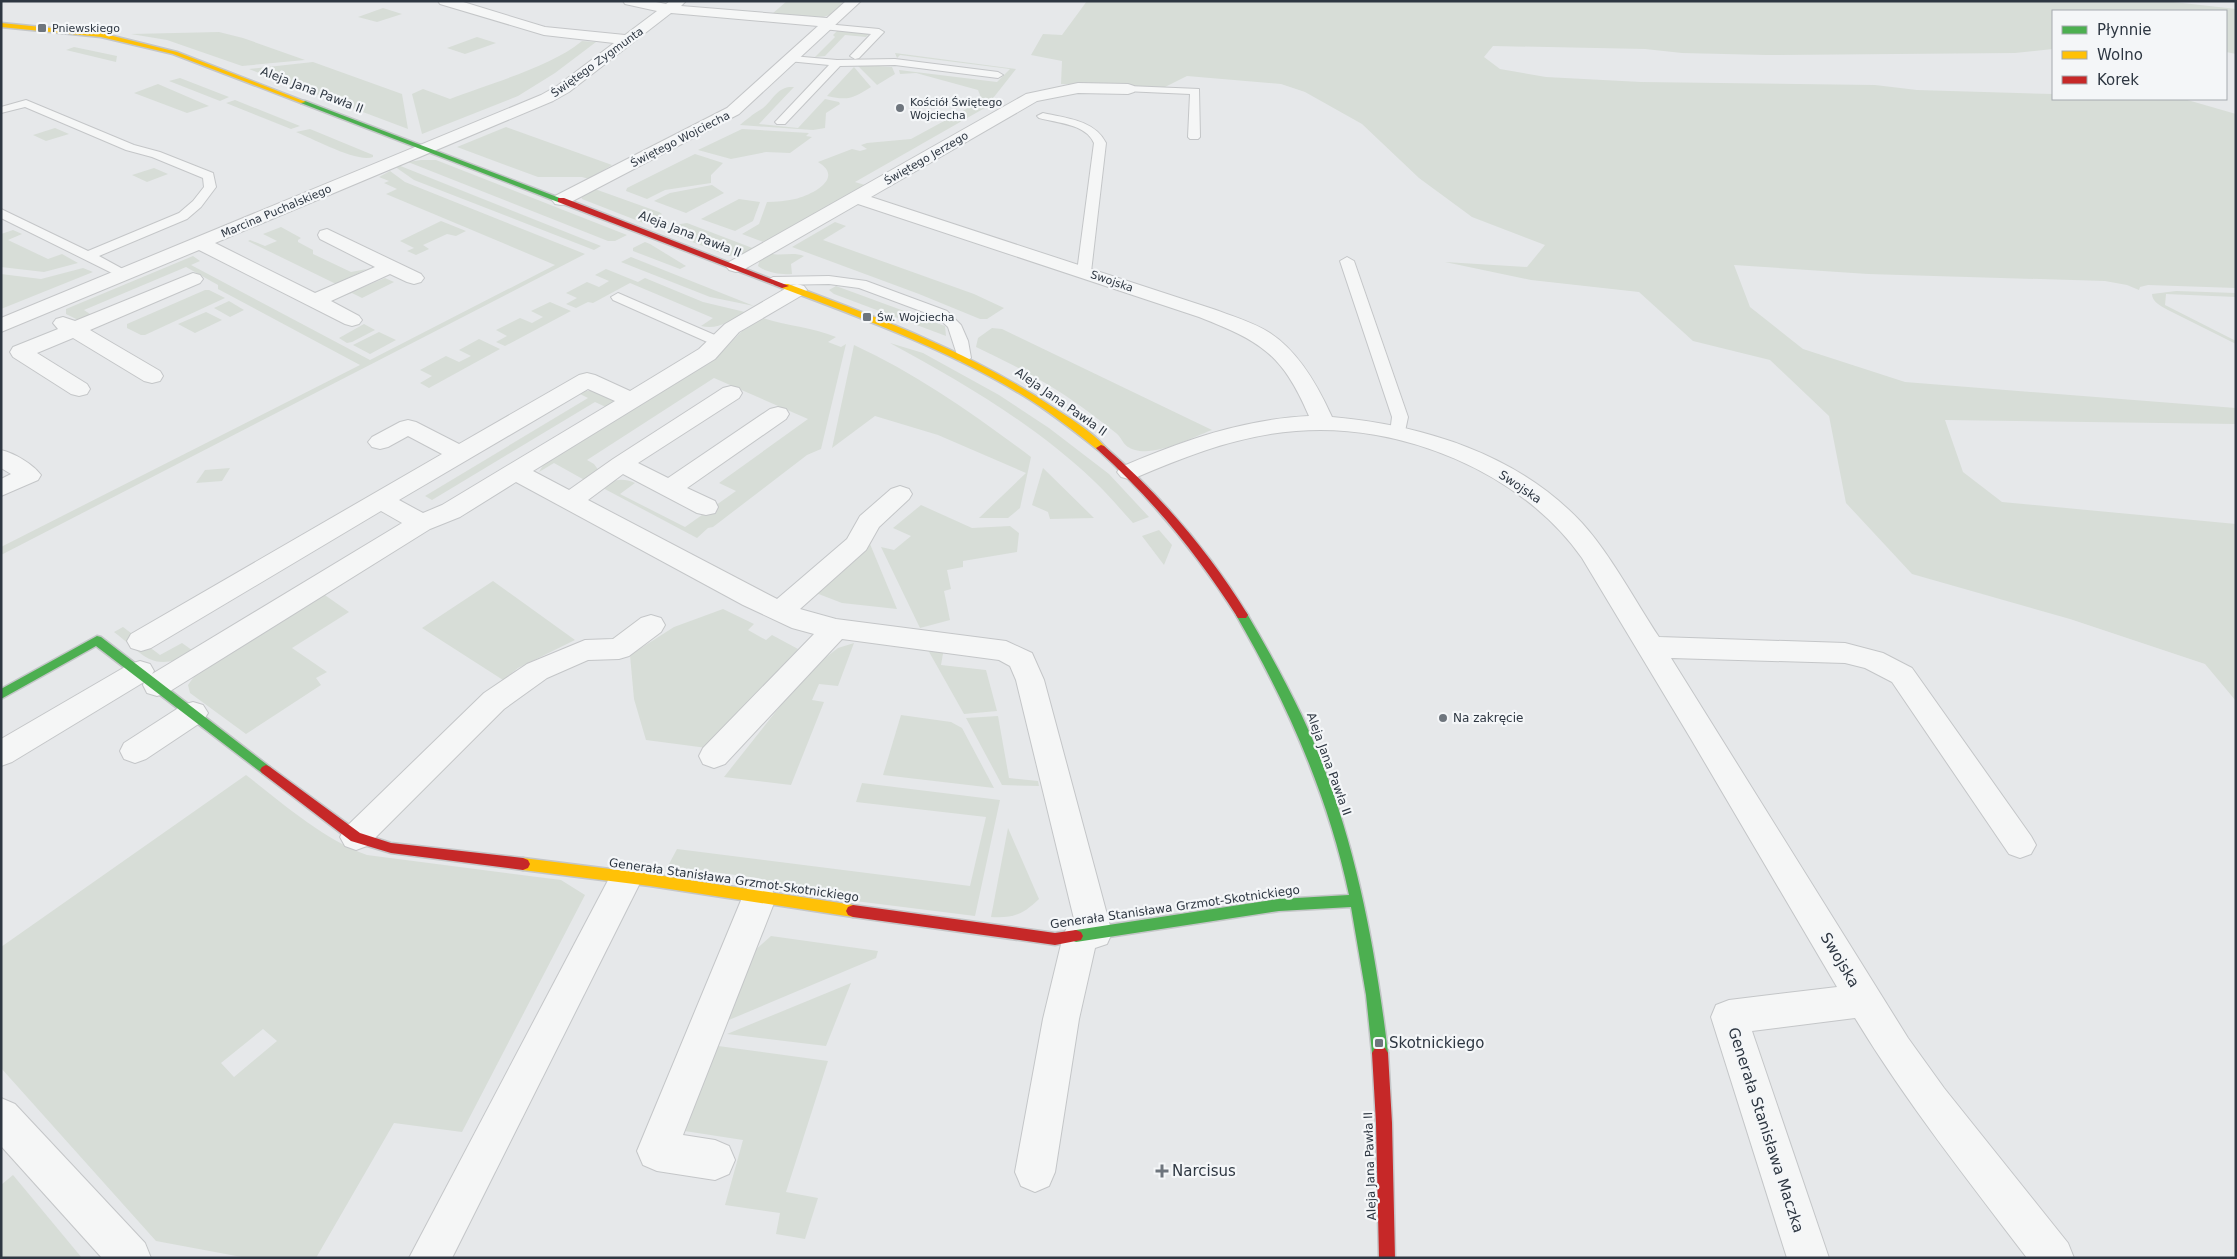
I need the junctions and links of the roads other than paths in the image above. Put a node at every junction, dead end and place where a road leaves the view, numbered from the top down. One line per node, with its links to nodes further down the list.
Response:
1 (445, 1): 7 (street)
2 (630, 1): 4 (street)
3 (854, 1): 6 (street, Świętego Wojciecha)
4 (674, 5): 6 (street); 7 (street, Świętego Zygmunta)
5 (1, 25): 19 (street, Aleja Jana Pawła II)
6 (829, 25): 8 (lane); 11 (street, Świętego Wojciecha)
7 (627, 40): 19 (street, Świętego Zygmunta)
8 (863, 48): 9 (lane); 10 (lane)
9 (881, 50)
10 (855, 56)
11 (792, 59): 12 (lane); 21 (street, Świętego Wojciecha)
12 (837, 63): 13 (lane); 17 (lane)
13 (998, 74)
14 (1128, 89): 18 (lane); 20 (street, Świętego Jerzego)
15 (1, 110): 25 (lane)
16 (1043, 116): 29 (lane)
17 (781, 122)
18 (1194, 137)
19 (427, 148): 21 (street, Aleja Jana Pawła II); 24 (street, Marcina Puchalskiego)
20 (857, 198): 27 (street, Świętego Jerzego); 29 (street, Swojska)
21 (561, 200): 27 (street, Aleja Jana Pawła II)
22 (1, 213): 25 (lane)
23 (327, 235): 28 (street)
24 (200, 243): 30 (street, Marcina Puchalskiego); 36 (street)
25 (87, 256): 30 (lane)
26 (1347, 260): 49 (lane)
27 (736, 266): 33 (street, Aleja Jana Pawła II)
28 (390, 267): 31 (street); 36 (street)
29 (1084, 272): 48 (street, Swojska)
30 (125, 274): 37 (street, Marcina Puchalskiego)
31 (414, 278)
32 (193, 279): 40 (street)
33 (773, 281): 34 (street, Aleja Jana Pawła II); 42 (lane)
34 (797, 290): 41 (street); 42 (street, Aleja Jana Pawła II)
35 (618, 298): 41 (lane)
36 (315, 301): 38 (street)
37 (40, 310): 39 (street, Marcina Puchalskiego); 40 (street)
38 (352, 320)
39 (1, 326)
40 (74, 330): 43 (street); 44 (street)
41 (719, 342): 46 (street)
42 (964, 358): 55 (street, Aleja Jana Pawła II)
43 (152, 376)
44 (79, 389)
45 (731, 393): 53 (street)
46 (631, 400): 51 (street); 54 (street)
47 (778, 414): 57 (street)
48 (1323, 423): 49 (street, Swojska); 55 (street, Swojska)
49 (1398, 433): 67 (street, Swojska)
50 (380, 442): 51 (street)
51 (459, 454): 59 (street)
52 (1, 457): 56 (street)
53 (621, 464): 57 (street); 60 (street)
54 (516, 472): 60 (street); 62 (street)
55 (1129, 472): 78 (street, Aleja Jana Pawła II)
56 (1, 488)
57 (669, 489): 61 (street)
58 (900, 494): 63 (street)
59 (381, 500): 62 (street); 66 (street)
60 (569, 501): 63 (street)
61 (706, 507)
62 (420, 523): 68 (street)
63 (780, 611): 65 (street)
64 (650, 625): 74 (street)
65 (836, 630): 73 (street); 79 (street)
66 (141, 641)
67 (1651, 647): 75 (street); 80 (street, Swojska)
68 (149, 678): 69 (street, Generała Stanisława Grzmot-Skotnickiego); 70 (street, Generała Stanisława Grzmot-Skotnickiego); 72 (street)
69 (1, 695)
70 (193, 713): 71 (street); 74 (street, Generała Stanisława Grzmot-Skotnickiego)
71 (135, 751)
72 (1, 754)
73 (714, 756)
74 (356, 837): 76 (street, Generała Stanisława Grzmot-Skotnickiego)
75 (2020, 845)
76 (628, 877): 77 (street, Generała Stanisława Grzmot-Skotnickiego); 85 (street)
77 (759, 898): 79 (street, Generała Stanisława Grzmot-Skotnickiego); 82 (street)
78 (1356, 901): 79 (street, Generała Stanisława Grzmot-Skotnickiego); 86 (street, Aleja Jana Pawła II)
79 (1088, 935): 83 (street)
80 (1864, 1000): 87 (street, Generała Stanisława Maczka); 88 (street, Swojska)
81 (1, 1117): 84 (street)
82 (715, 1160)
83 (1035, 1172)
84 (130, 1258)
85 (430, 1258)
86 (1387, 1258)
87 (1808, 1258)
88 (2053, 1258)

